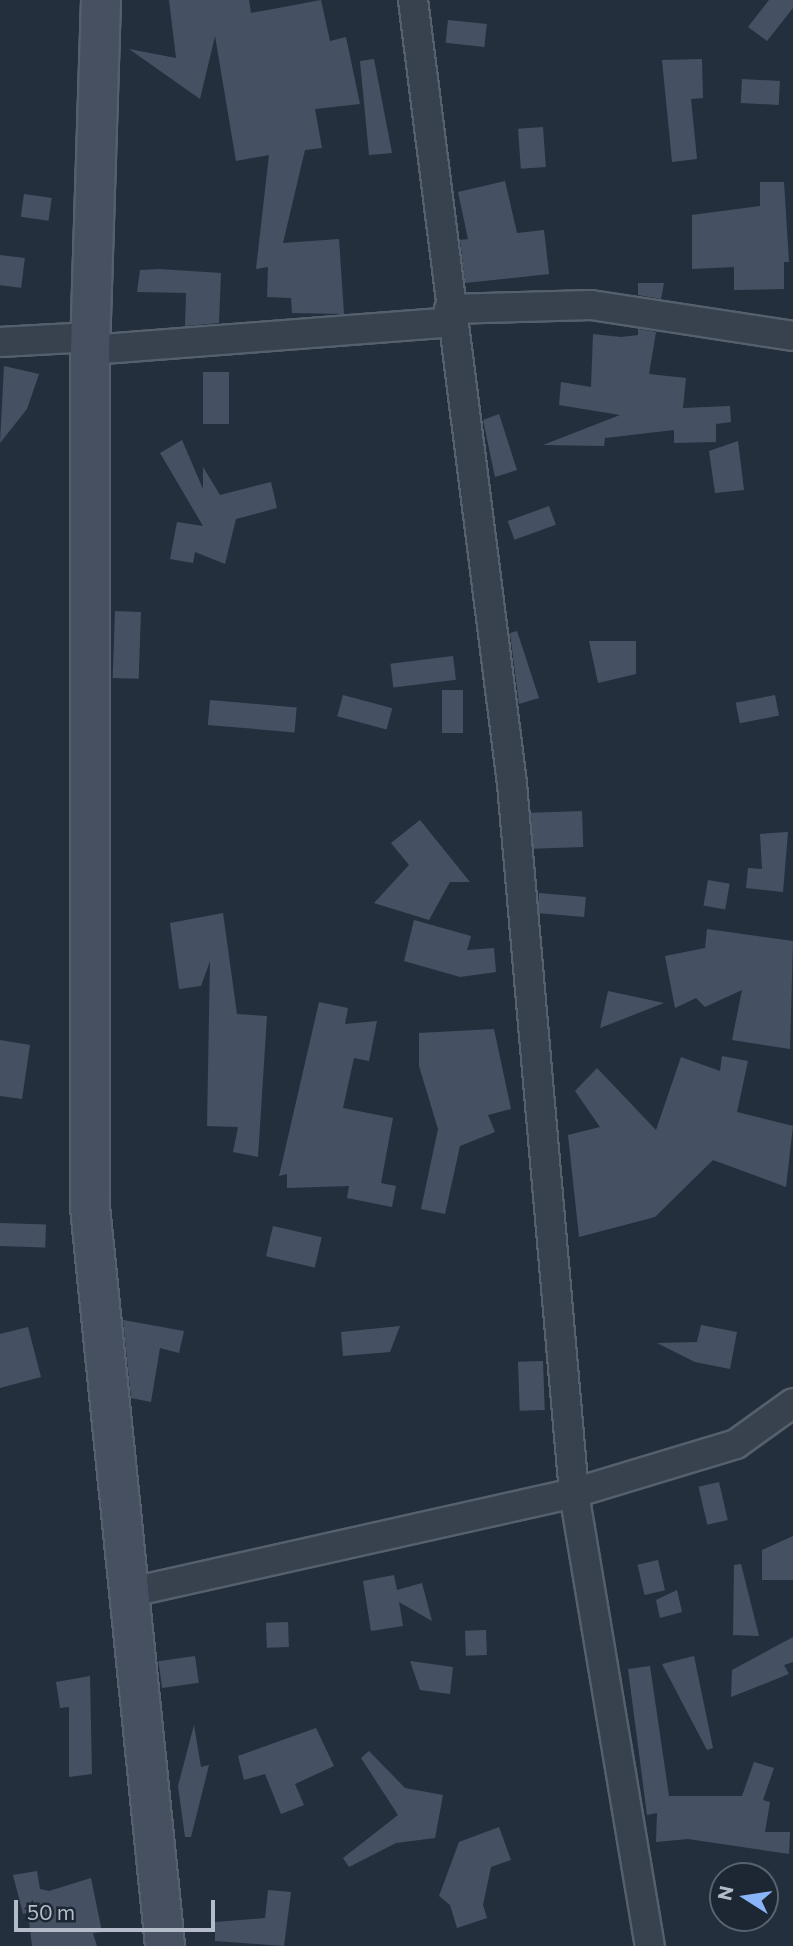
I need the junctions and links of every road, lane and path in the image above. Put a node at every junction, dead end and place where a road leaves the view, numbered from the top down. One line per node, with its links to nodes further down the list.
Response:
1 (101, 0): 6 (street)
2 (413, 0): 3 (street)
3 (450, 316): 4 (street); 6 (street); 8 (street)
4 (793, 335)
5 (0, 342): 6 (street)
6 (91, 343): 9 (street)
7 (793, 1403): 8 (street)
8 (574, 1493): 9 (street); 11 (street)
9 (127, 1593): 10 (street)
10 (165, 1946)
11 (650, 1946)

